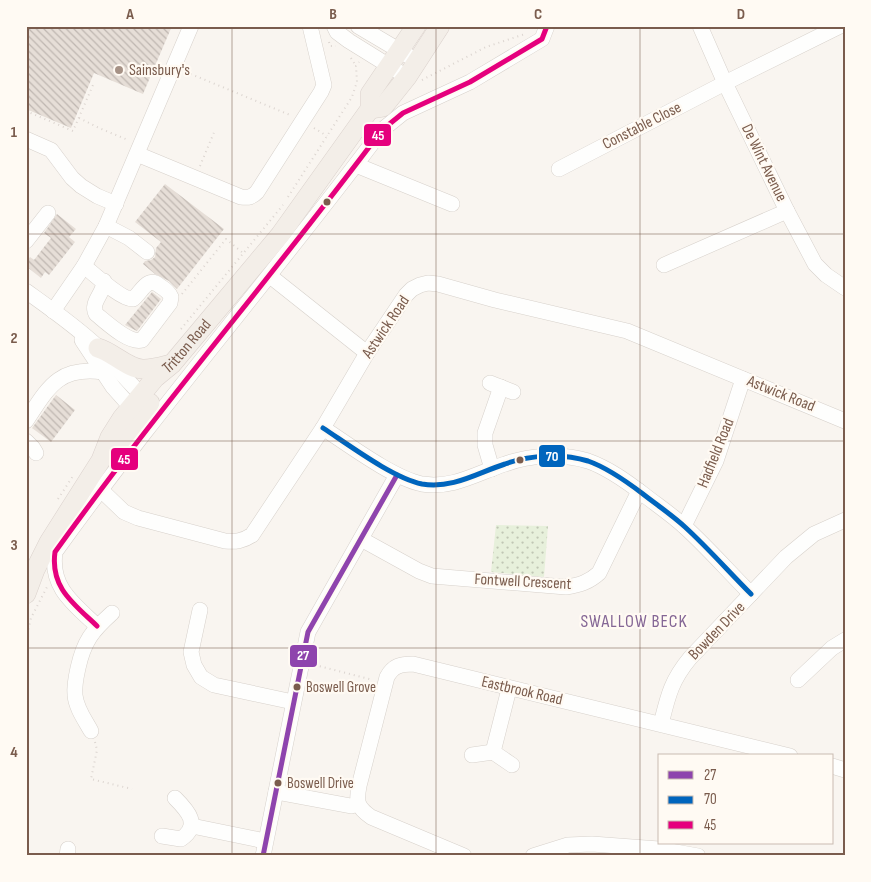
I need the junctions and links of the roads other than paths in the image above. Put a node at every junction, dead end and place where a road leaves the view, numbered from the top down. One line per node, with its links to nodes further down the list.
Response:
1 (191, 26): 14 (street)
2 (310, 26): 14 (street)
3 (334, 26): 10 (street)
4 (358, 26): 10 (street)
5 (416, 26): 10 (main road, Tritton Road)
6 (438, 26): 10 (main road, Tritton Road)
7 (547, 26): 15 (street)
8 (700, 26): 11 (street, De Wint Avenue)
9 (840, 26): 11 (street, Constable Close)
10 (399, 60): 12 (main road, Tritton Road); 12 (main road, Tritton Road)
11 (725, 83): 16 (street, Constable Close); 19 (street, De Wint Avenue)
12 (370, 110): 34 (main road, Tritton Road)
13 (26, 139): 17 (street)
14 (139, 149): 17 (street)
15 (356, 165): 18 (street); 26 (street)
16 (559, 169)
17 (116, 204): 21 (street)
18 (452, 204)
19 (787, 211): 24 (street); 28 (street, De Wint Avenue)
20 (48, 213): 22 (street)
21 (106, 226): 23 (street); 25 (street)
22 (26, 241)
23 (147, 252)
24 (664, 265)
25 (84, 266): 27 (street); 30 (street)
26 (270, 276): 33 (street); 44 (street)
27 (104, 281): 27 (street)
28 (845, 288)
29 (26, 291): 30 (street)
30 (54, 311): 31 (street)
31 (79, 332): 32 (street); 35 (street)
32 (98, 348): 34 (main road); 38 (street)
33 (367, 354): 36 (street, Astwick Road); 41 (street, Astwick Road)
34 (172, 364): 38 (main road, Tritton Road)
35 (103, 372): 38 (street); 40 (street)
36 (743, 379): 39 (street, Astwick Road); 46 (street, Hadfield Road)
37 (501, 388): 42 (street)
38 (141, 406): 49 (main road, Tritton Road)
39 (845, 421)
40 (26, 422)
41 (323, 428): 43 (street); 44 (street, Astwick Road)
42 (492, 469): 43 (street); 45 (street)
43 (397, 475): 48 (street)
44 (100, 489): 53 (street)
45 (639, 491): 46 (street); 48 (street, Fontwell Crescent)
46 (684, 526): 50 (street)
47 (843, 527): 50 (street, Bowden Drive)
48 (362, 539): 57 (street)
49 (26, 594)
50 (751, 594): 58 (street, Bowden Drive)
51 (200, 610): 57 (street)
52 (112, 613): 53 (street)
53 (97, 626): 59 (street)
54 (845, 640): 55 (street)
55 (798, 680)
56 (509, 689): 58 (street, Eastbrook Road); 60 (street); 66 (street, Eastbrook Road)
57 (293, 702): 64 (street)
58 (661, 724): 61 (street, Eastbrook Road)
59 (91, 731)
60 (493, 752): 62 (street); 63 (street)
61 (782, 754)
62 (472, 755)
63 (512, 765)
64 (276, 792): 66 (street); 69 (street)
65 (175, 798): 67 (street)
66 (358, 804): 70 (street)
67 (192, 826): 68 (street); 69 (street)
68 (162, 836)
69 (264, 848)
70 (464, 856)
71 (533, 856): 72 (street)
72 (698, 856)

